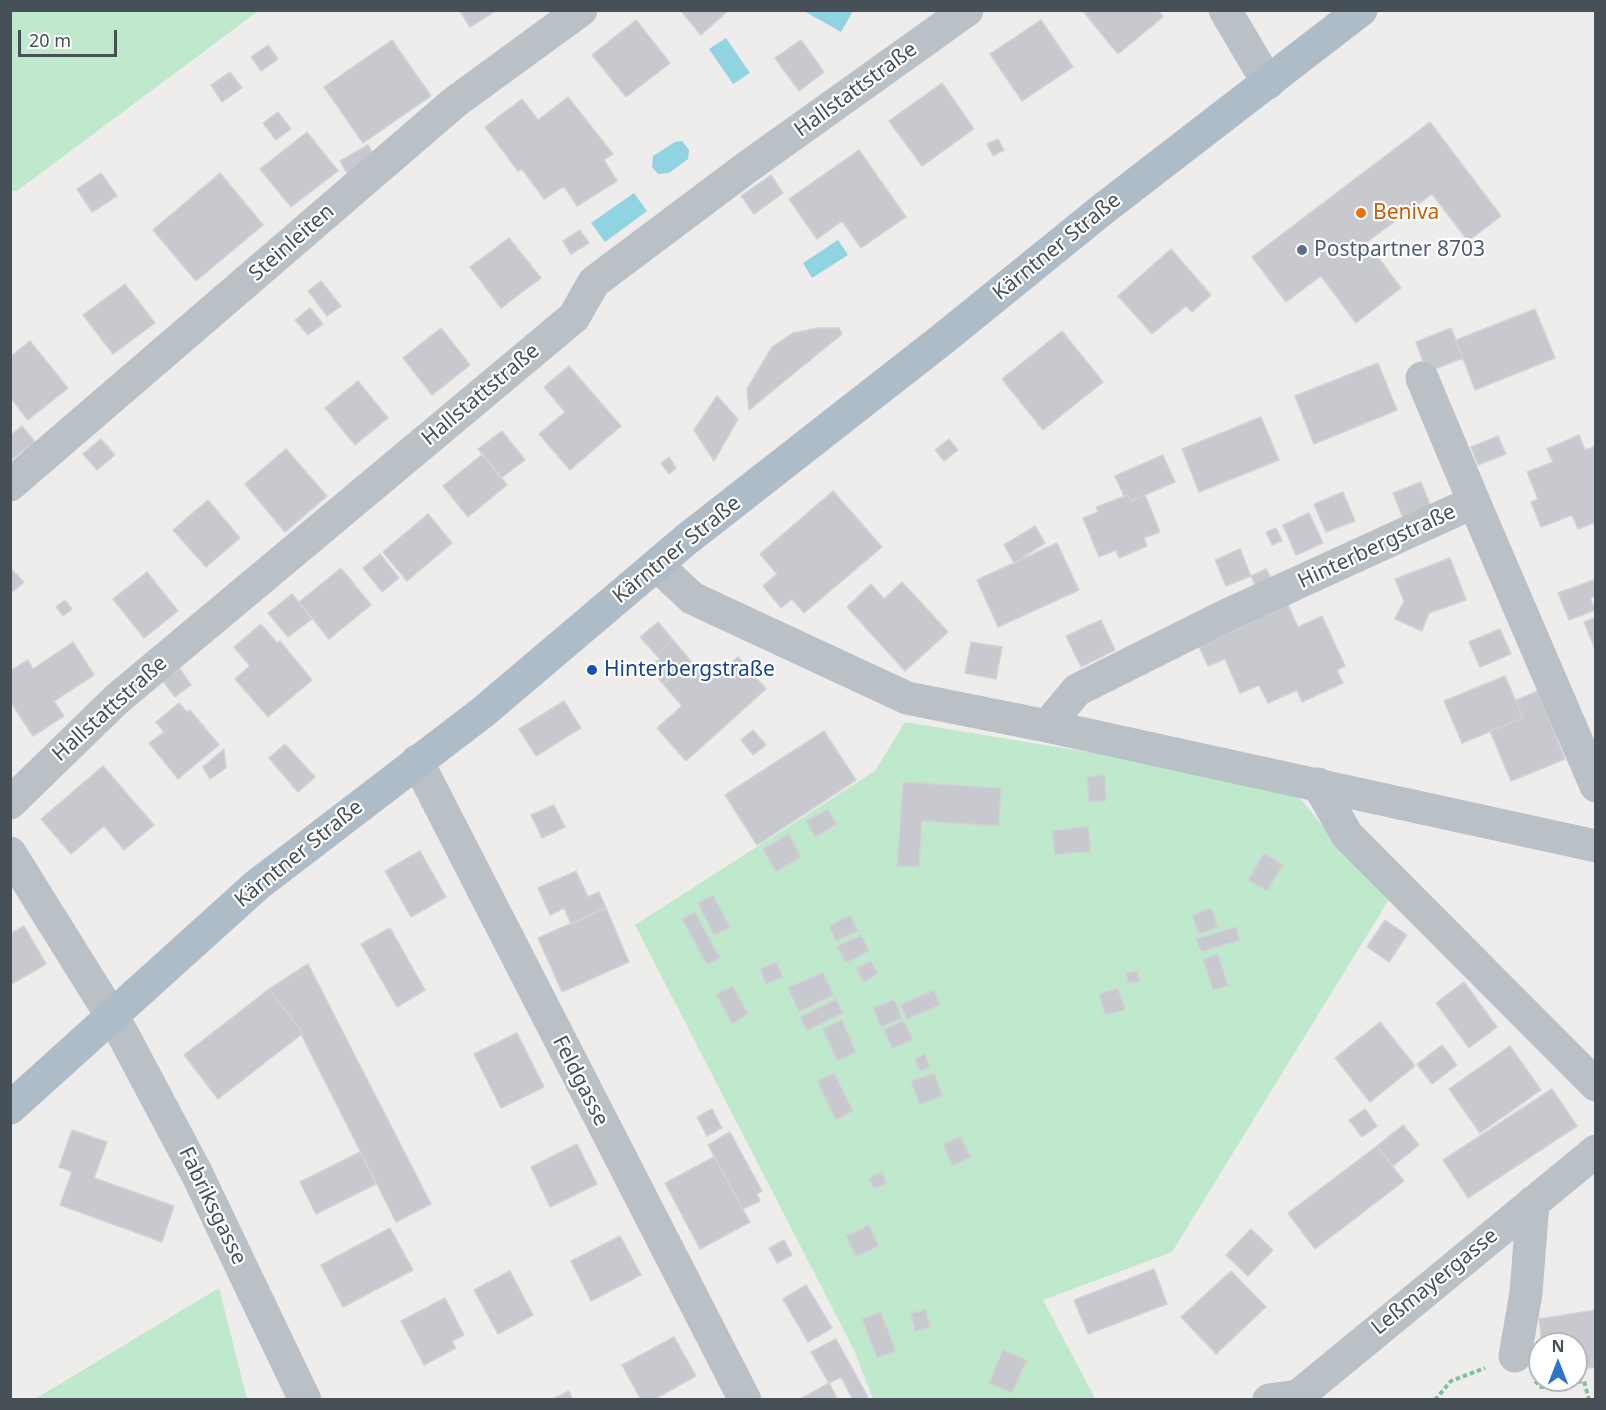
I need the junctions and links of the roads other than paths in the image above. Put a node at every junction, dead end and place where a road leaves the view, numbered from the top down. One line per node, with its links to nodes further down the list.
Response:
1 (582, 10): 7 (street, Steinleiten)
2 (967, 10): 14 (street, Hallstattstraße)
3 (1225, 10): 5 (street)
4 (1360, 10): 5 (main road, Kärntner Straße)
5 (1268, 83): 9 (main road, Kärntner Straße)
6 (1422, 378): 8 (street)
7 (10, 485)
8 (1474, 502): 10 (street, Hinterbergstraße); 13 (street, Hinterbergstraße)
9 (657, 565): 10 (street); 11 (main road, Kärntner Straße)
10 (1047, 726): 12 (street)
11 (417, 760): 17 (main road, Kärntner Straße); 24 (street, Feldgasse)
12 (1318, 784): 15 (street); 18 (street)
13 (1596, 786)
14 (10, 803)
15 (1596, 846)
16 (10, 853): 17 (street, Fabriksgasse)
17 (112, 1015): 19 (main road, Kärntner Straße); 23 (street, Fabriksgasse)
18 (1596, 1085)
19 (10, 1108)
20 (1596, 1151): 21 (street, Leßmayergasse)
21 (1533, 1202): 22 (street); 25 (street, Leßmayergasse)
22 (1515, 1356)
23 (305, 1400)
24 (744, 1400)
25 (1269, 1400)

